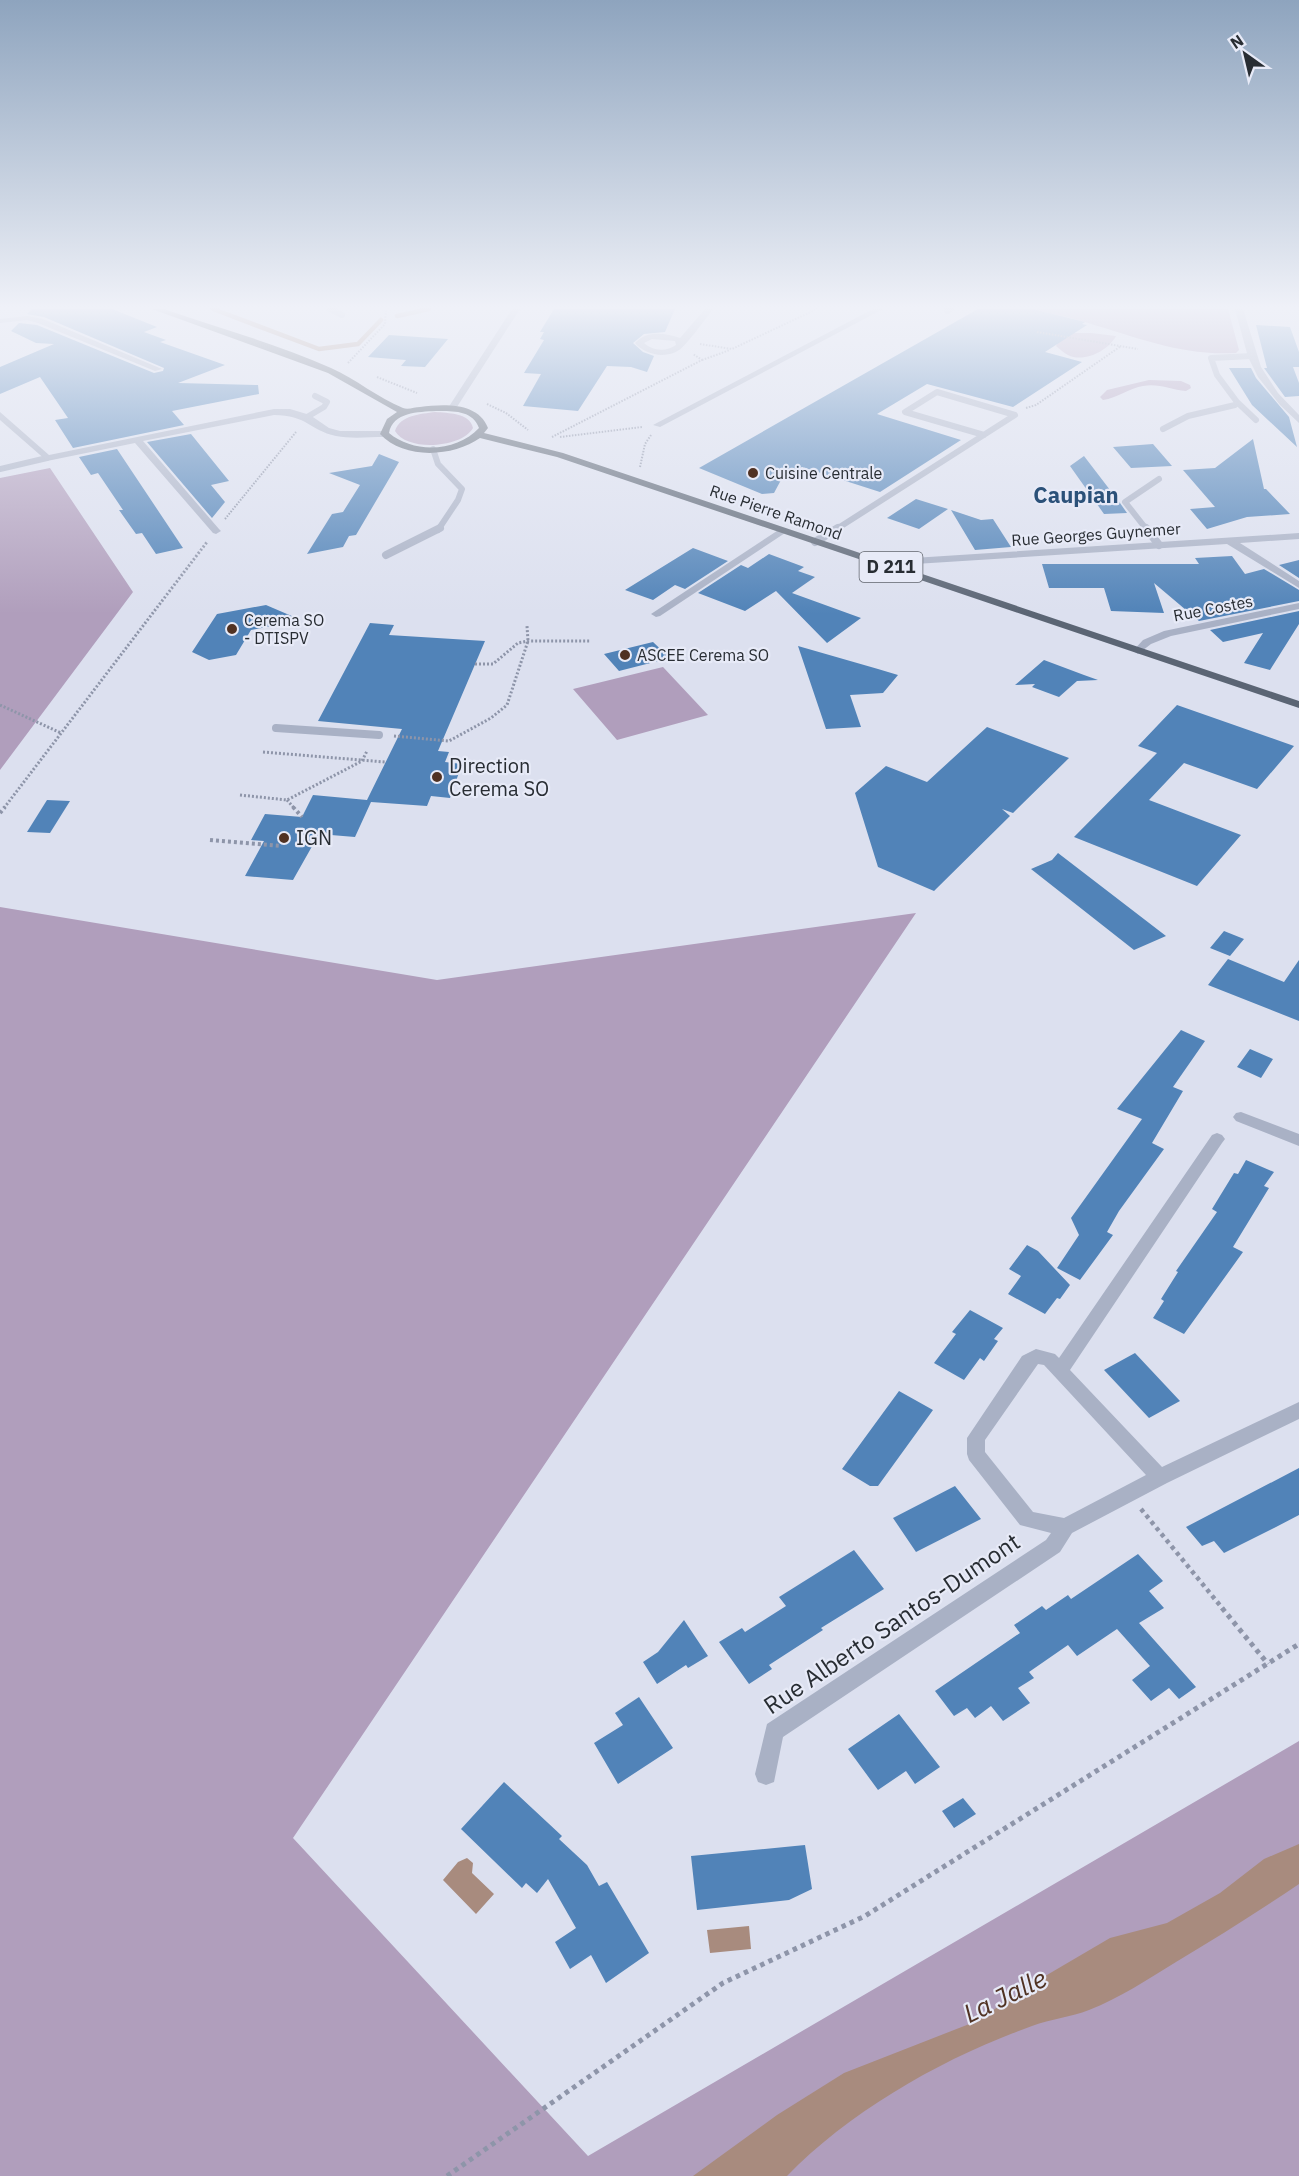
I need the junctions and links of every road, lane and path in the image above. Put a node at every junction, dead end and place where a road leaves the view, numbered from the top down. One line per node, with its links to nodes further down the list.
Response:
1 (318, 411): 15 (lane)
2 (401, 411): 12 (main road)
3 (414, 411): 12 (main road)
4 (460, 411): 20 (main road)
5 (603, 411): 17 (path)
6 (685, 411): 17 (street)
7 (907, 411): 21 (lane)
8 (1000, 411): 14 (lane)
9 (1024, 411): 14 (path)
10 (1211, 411): 18 (lane)
11 (1247, 411): 16 (lane)
12 (405, 413): 19 (main road)
13 (0, 415): 24 (street)
14 (1015, 415): 21 (lane)
15 (308, 417): 19 (street); 22 (street); 28 (path)
16 (1256, 420)
17 (657, 425): 26 (path)
18 (1163, 429)
19 (384, 434): 23 (main road)
20 (480, 435): 23 (main road); 29 (main road, Rue Pierre Ramond / D 211)
21 (984, 435): 32 (lane)
22 (137, 440): 24 (street); 28 (street)
23 (433, 449): 34 (lane)
24 (47, 458): 25 (lane)
25 (0, 469)
26 (640, 471)
27 (1159, 479): 33 (lane)
28 (216, 531): 47 (path)
29 (783, 531): 32 (main road, Rue Pierre Ramond / D 211); 38 (street)
30 (1299, 536): 31 (street, Rue Georges Guynemer)
31 (1230, 541): 33 (street, Rue Georges Guynemer); 36 (street)
32 (815, 542): 35 (main road, Rue Pierre Ramond / D 211)
33 (1159, 545): 35 (street, Rue Georges Guynemer)
34 (386, 555)
35 (898, 570): 42 (main road, Rue Pierre Ramond / D 211)
36 (1299, 585)
37 (1299, 606): 42 (street, Rue Costes)
38 (656, 614)
39 (527, 626): 40 (path)
40 (528, 641): 41 (path); 43 (path); 48 (path)
41 (590, 641)
42 (1138, 651): 45 (main road, Rue Pierre Ramond / D 211)
43 (475, 664)
44 (0, 705): 47 (path)
45 (1299, 705)
46 (276, 728): 48 (lane)
47 (61, 733): 54 (path)
48 (376, 735): 50 (path)
49 (263, 752): 50 (path)
50 (362, 761): 51 (path); 53 (path)
51 (385, 762)
52 (240, 795): 53 (path)
53 (287, 800): 55 (path)
54 (0, 813)
55 (302, 817)
56 (210, 840): 57 (path)
57 (282, 846)
58 (1241, 1117): 60 (street)
59 (1217, 1139): 61 (street)
60 (1299, 1140)
61 (1060, 1371): 63 (street, Rue Alberto Santos-Dumont); 65 (street, Rue Alberto Santos-Dumont)
62 (1299, 1410): 63 (street, Rue Alberto Santos-Dumont)
63 (1160, 1477): 64 (street, Rue Alberto Santos-Dumont)
64 (1128, 1493): 65 (street, Rue Alberto Santos-Dumont); 67 (path)
65 (1065, 1527): 68 (street, Rue Alberto Santos-Dumont)
66 (1299, 1644): 67 (path)
67 (1268, 1664): 69 (path)
68 (766, 1774)
69 (447, 2176)

